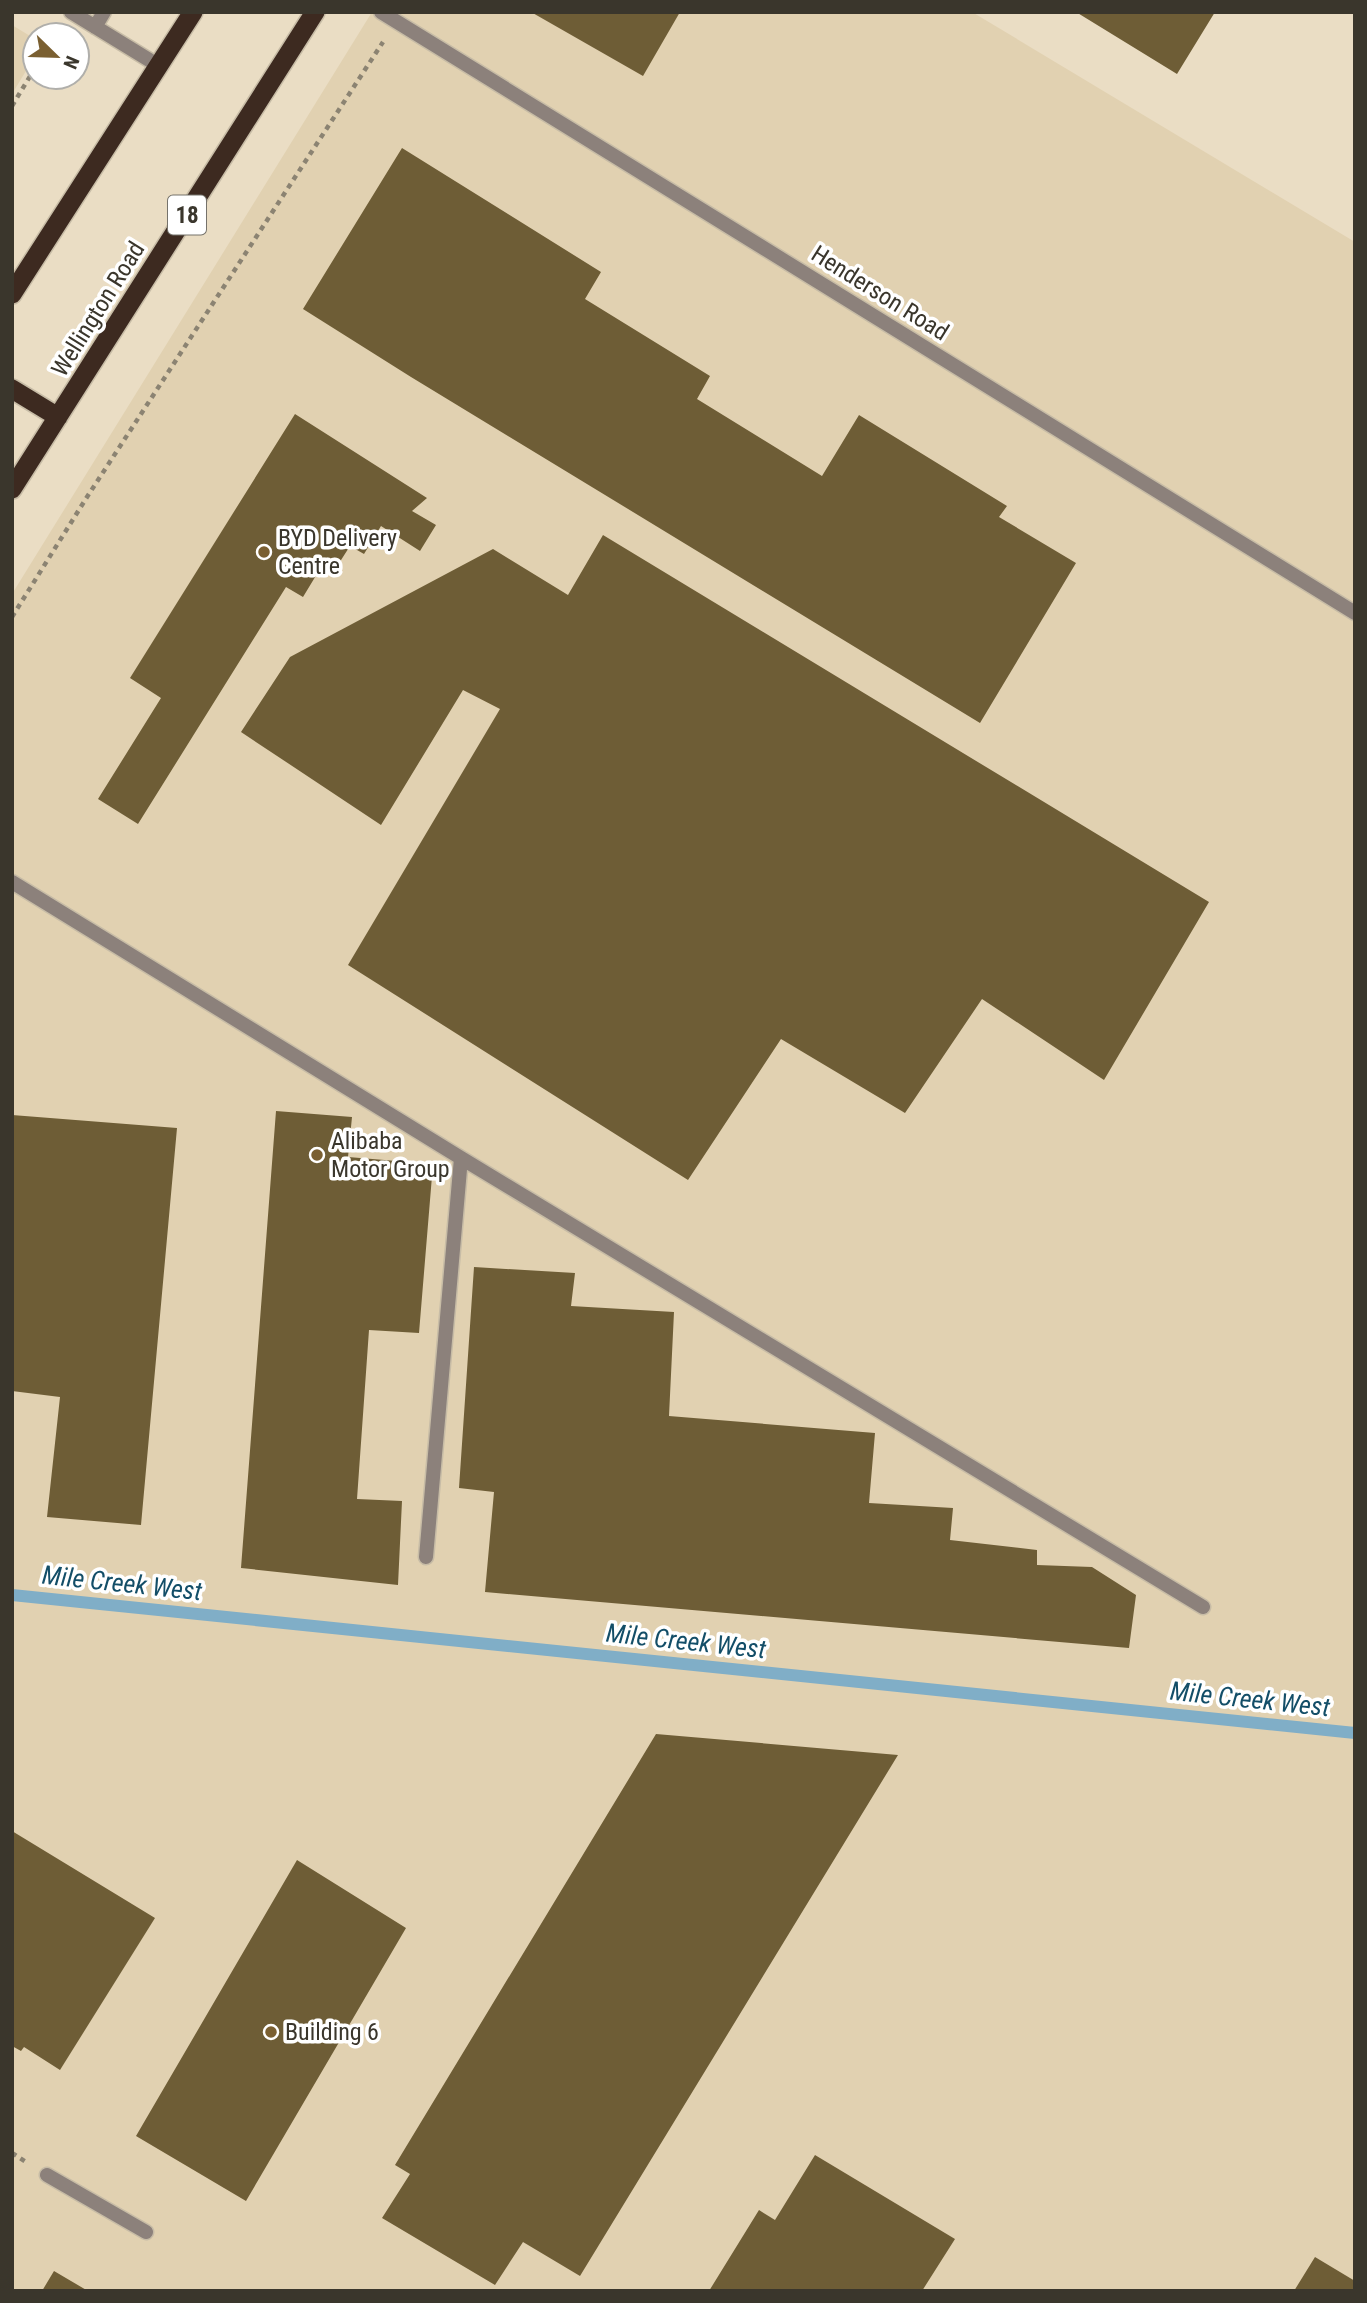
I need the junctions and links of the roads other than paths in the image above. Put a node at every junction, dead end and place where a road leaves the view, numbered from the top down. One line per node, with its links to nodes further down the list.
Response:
1 (71, 12): 6 (street)
2 (104, 12): 6 (street)
3 (193, 12): 7 (highway)
4 (315, 12): 10 (highway, Wellington Road / 18)
5 (381, 12): 12 (street, Henderson Road)
6 (95, 27): 7 (street)
7 (159, 66): 8 (highway)
8 (12, 294)
9 (12, 389): 10 (highway)
10 (58, 417): 11 (highway, Wellington Road / 18)
11 (12, 489)
12 (1355, 613)
13 (12, 882): 14 (street)
14 (460, 1158): 15 (street); 16 (street)
15 (426, 1558)
16 (1202, 1607)
17 (47, 2175): 18 (street)
18 (146, 2232)

